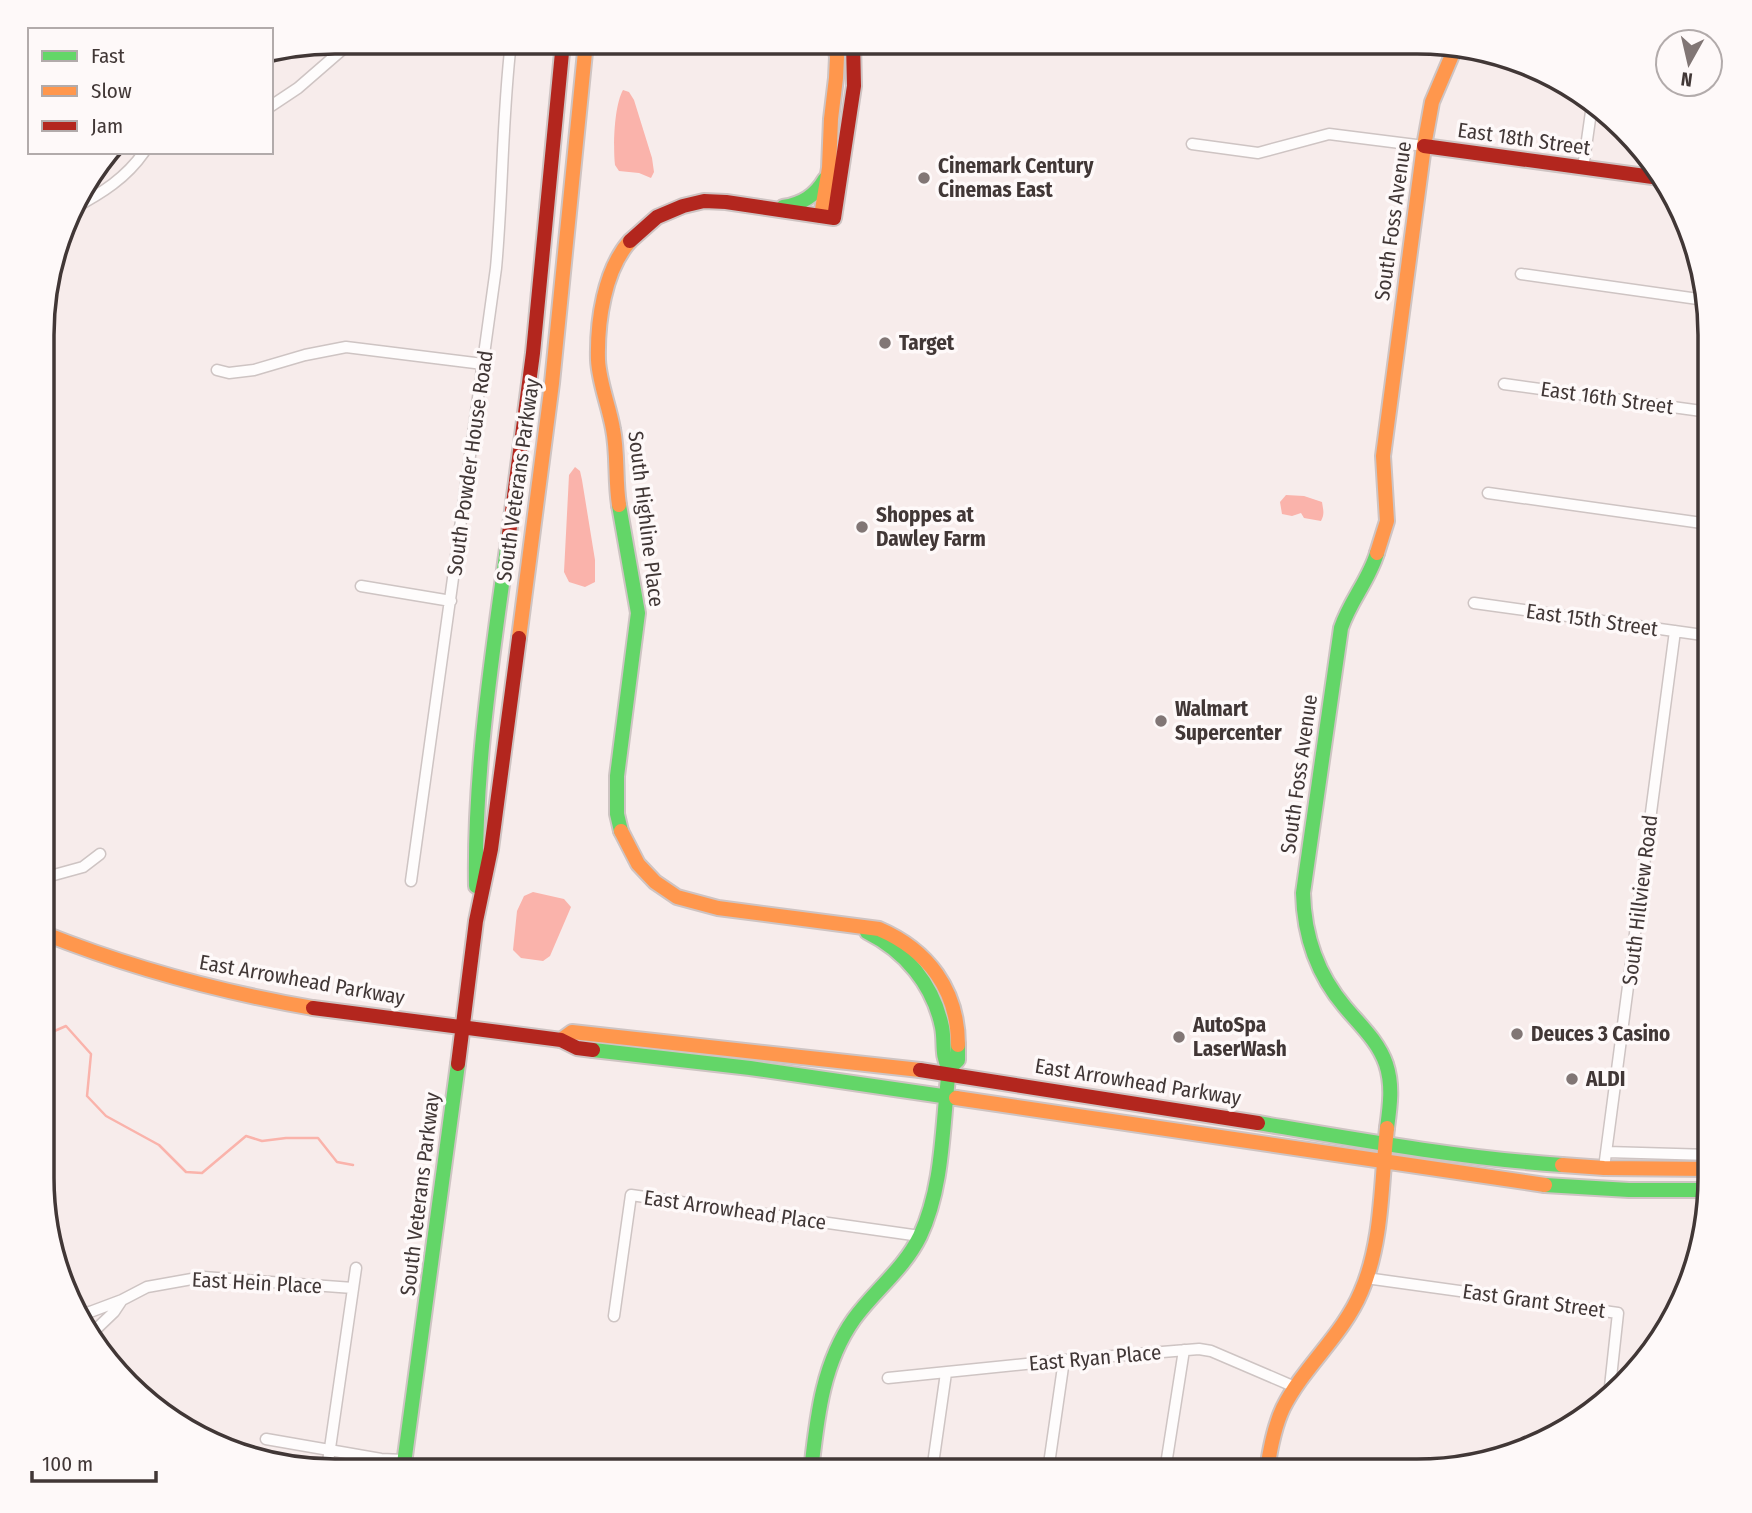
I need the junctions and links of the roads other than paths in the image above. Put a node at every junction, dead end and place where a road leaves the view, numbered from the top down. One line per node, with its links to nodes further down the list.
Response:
1 (337, 54): 8 (street)
2 (509, 54): 21 (street, South Powder House Road)
3 (562, 54): 35 (main road, South Veterans Parkway)
4 (585, 54): 35 (main road, South Veterans Parkway)
5 (836, 54): 13 (main road)
6 (853, 54): 18 (main road)
7 (1451, 57): 11 (main road, South Foss Avenue)
8 (273, 105)
9 (1591, 114): 14 (street)
10 (1192, 144): 11 (street)
11 (1424, 146): 14 (main road, East 18th Street); 42 (main road, South Foss Avenue)
12 (142, 154): 16 (street)
13 (829, 168): 17 (main road); 18 (main road)
14 (1583, 168): 15 (main road, East 18th Street)
15 (1648, 176)
16 (89, 200)
17 (769, 208): 18 (main road, South Highline Place); 36 (main road, South Highline Place)
18 (827, 217)
19 (1521, 274): 20 (street)
20 (1695, 299)
21 (483, 364): 22 (street); 28 (street, South Powder House Road)
22 (217, 370)
23 (1504, 384): 24 (street, East 16th Street)
24 (1698, 410)
25 (1489, 493): 26 (street)
26 (1698, 522)
27 (360, 586): 28 (street)
28 (451, 601): 34 (street, South Powder House Road)
29 (1474, 603): 30 (street, East 15th Street)
30 (1675, 631): 31 (street, East 15th Street); 43 (street, South Hillview Road)
31 (1698, 634)
32 (100, 854): 33 (street)
33 (54, 875)
34 (411, 881)
35 (475, 921): 38 (main road, South Veterans Parkway)
36 (852, 927): 40 (main road, South Highline Place); 40 (main road, South Highline Place)
37 (54, 937): 38 (main road, East Arrowhead Parkway)
38 (461, 1027): 39 (main road, East Arrowhead Parkway); 67 (main road, South Veterans Parkway)
39 (561, 1040): 40 (main road, East Arrowhead Parkway); 41 (main road, East Arrowhead Parkway)
40 (948, 1071): 41 (main road); 42 (main road, East Arrowhead Parkway)
41 (945, 1096): 45 (main road, East Arrowhead Parkway); 49 (main road)
42 (1386, 1144): 45 (main road, South Foss Avenue); 46 (main road, East Arrowhead Parkway)
43 (1607, 1152): 44 (street); 46 (street, South Hillview Road)
44 (1698, 1154)
45 (1383, 1162): 48 (main road, East Arrowhead Parkway); 51 (main road, South Foss Avenue)
46 (1604, 1168): 47 (main road, East Arrowhead Parkway)
47 (1698, 1169)
48 (1697, 1189)
49 (920, 1236): 55 (street, East Arrowhead Place); 68 (main road)
50 (356, 1268): 52 (street)
51 (1366, 1278): 61 (street, East Grant Street); 62 (main road, South Foss Avenue)
52 (353, 1288): 53 (street, East Hein Place); 64 (street)
53 (122, 1300): 54 (street, East Hein Place); 56 (street, East Hein Place)
54 (88, 1311)
55 (614, 1316)
56 (98, 1327)
57 (1184, 1350): 58 (street, East Ryan Place); 62 (street, East Ryan Place); 71 (street)
58 (1064, 1360): 59 (street, East Ryan Place); 70 (street)
59 (946, 1373): 60 (street, East Ryan Place); 69 (street)
60 (888, 1378)
61 (1611, 1380)
62 (1295, 1387): 72 (main road, South Foss Avenue)
63 (267, 1439): 64 (street)
64 (330, 1450): 65 (street); 66 (street)
65 (329, 1459)
66 (381, 1459)
67 (405, 1459)
68 (813, 1459)
69 (934, 1459)
70 (1050, 1459)
71 (1168, 1459)
72 (1269, 1459)

